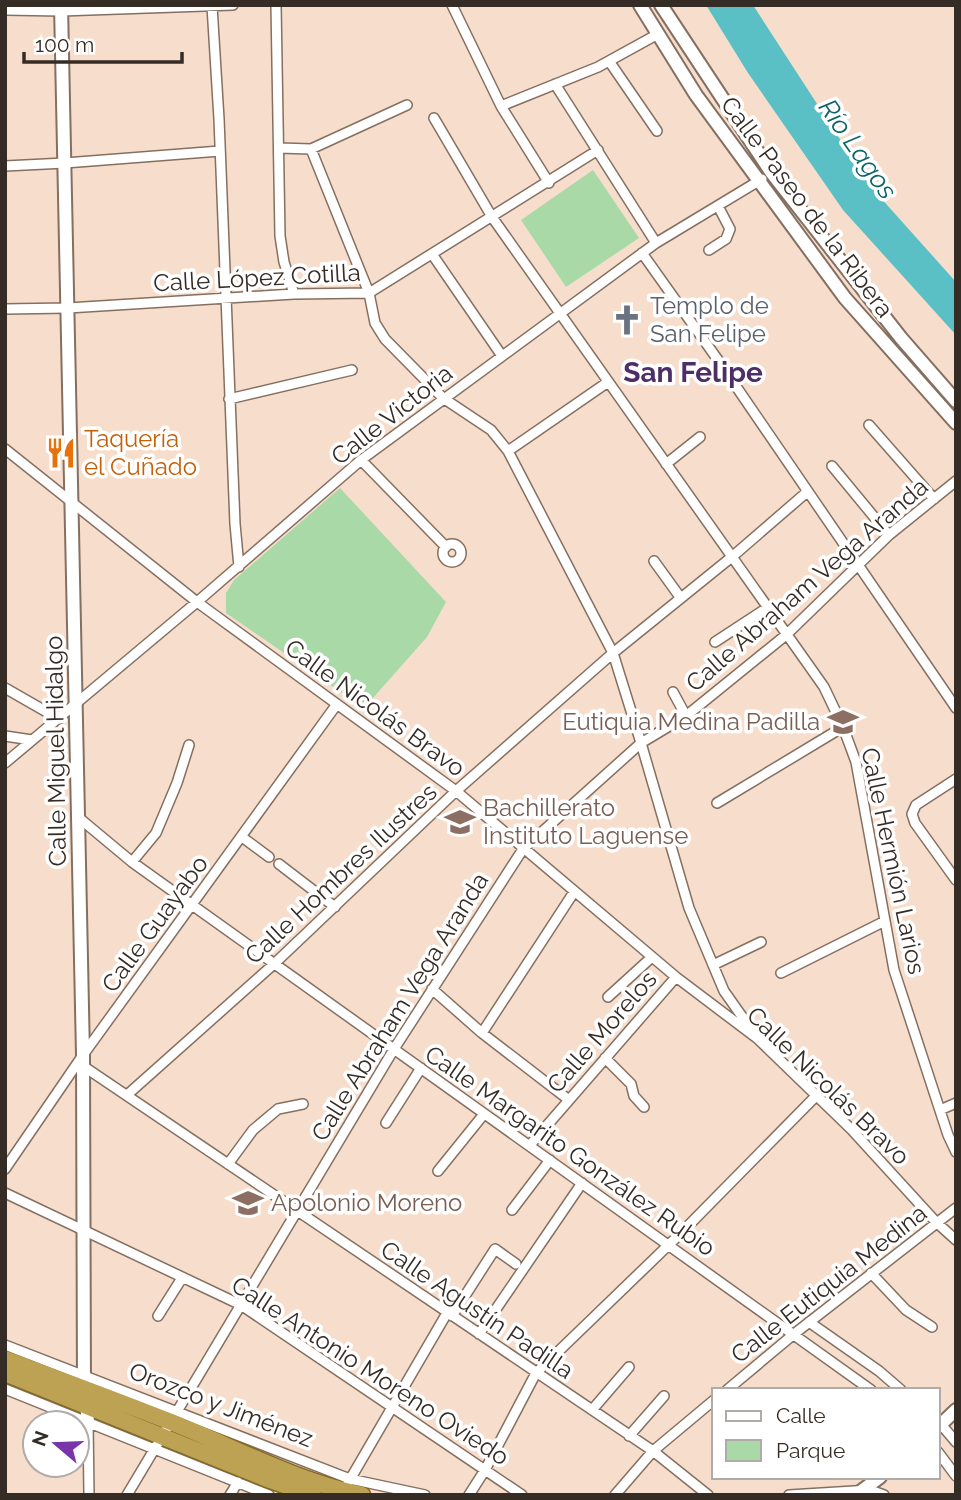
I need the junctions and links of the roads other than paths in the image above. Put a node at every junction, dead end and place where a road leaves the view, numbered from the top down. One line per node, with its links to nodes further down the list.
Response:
1 (233, 5): 6 (street)
2 (276, 5): 16 (street)
3 (452, 5): 13 (street)
4 (640, 5): 9 (street, Calle Paseo de la Ribera)
5 (661, 5): 22 (street, Calle Paseo de la Ribera)
6 (212, 6): 7 (street); 19 (street)
7 (61, 8): 8 (street); 20 (street, Calle Miguel Hidalgo)
8 (5, 10)
9 (658, 34): 10 (street); 23 (street, Calle Paseo de la Ribera)
10 (609, 61): 11 (street); 15 (street)
11 (555, 84): 13 (street); 18 (street)
12 (407, 105): 17 (street)
13 (501, 106): 24 (street)
14 (434, 118): 26 (street, Calle Hermión Larios)
15 (657, 131)
16 (279, 148): 17 (street); 32 (street)
17 (311, 149): 31 (street)
18 (598, 150): 24 (street, Calle López Cotilla); 27 (street)
19 (220, 151): 20 (street); 33 (street)
20 (65, 163): 21 (street); 34 (street, Calle Miguel Hidalgo)
21 (5, 166)
22 (771, 172): 23 (street, Calle Victoria); 42 (street, Calle Paseo de la Ribera)
23 (759, 181): 25 (street, Calle Victoria); 43 (street, Calle Paseo de la Ribera)
24 (549, 183): 26 (street, Calle López Cotilla)
25 (718, 206): 27 (street, Calle Victoria); 28 (street)
26 (492, 217): 30 (street, Calle López Cotilla); 36 (street, Calle Hermión Larios)
27 (656, 243): 29 (street, Calle Victoria)
28 (709, 250)
29 (642, 253): 36 (street, Calle Victoria); 52 (street)
30 (432, 254): 31 (street, Calle López Cotilla); 37 (street)
31 (369, 293): 32 (street, Calle López Cotilla); 40 (street)
32 (294, 294): 33 (street, Calle López Cotilla)
33 (225, 299): 34 (street, Calle López Cotilla); 41 (street)
34 (68, 308): 35 (street, Calle López Cotilla); 54 (street, Calle Miguel Hidalgo)
35 (5, 309)
36 (559, 314): 37 (street, Calle Victoria); 39 (street, Calle Hermión Larios)
37 (502, 356): 40 (street, Calle Victoria)
38 (352, 370): 41 (street)
39 (608, 382): 47 (street); 49 (street, Calle Hermión Larios)
40 (443, 398): 47 (street); 48 (street, Calle Victoria)
41 (229, 399): 60 (street)
42 (956, 401)
43 (956, 423)
44 (869, 425): 53 (street)
45 (700, 437): 49 (street)
46 (5, 449): 54 (street, Calle Nicolás Bravo)
47 (508, 451): 66 (street)
48 (362, 460): 56 (street); 60 (street, Calle Victoria)
49 (666, 464): 57 (street, Calle Hermión Larios)
50 (832, 466): 55 (street)
51 (956, 481): 53 (street, Calle Abraham Vega Aranda)
52 (807, 492): 57 (street, Calle Hombres Ilustres); 59 (street)
53 (934, 499): 55 (street, Calle Abraham Vega Aranda)
54 (72, 501): 62 (street, Calle Nicolás Bravo); 70 (street, Calle Miguel Hidalgo)
55 (889, 535): 59 (street, Calle Abraham Vega Aranda)
56 (446, 547)
57 (733, 556): 61 (street, Calle Hombres Ilustres); 63 (street, Calle Hermión Larios)
58 (654, 561): 61 (street)
59 (858, 565): 64 (street, Calle Abraham Vega Aranda); 71 (street)
60 (239, 567): 62 (street, Calle Victoria)
61 (680, 597): 66 (street, Calle Hombres Ilustres)
62 (197, 602): 69 (street, Calle Nicolás Bravo); 70 (street, Calle Victoria)
63 (767, 608): 64 (street, Calle Hermión Larios); 65 (street)
64 (786, 635): 72 (street, Calle Abraham Vega Aranda); 74 (street, Calle Hermión Larios)
65 (715, 642)
66 (612, 653): 77 (street); 81 (street, Calle Hombres Ilustres)
67 (5, 688): 73 (street)
68 (673, 692): 72 (street)
69 (337, 704): 81 (street, Calle Nicolás Bravo); 84 (street, Calle Guayabo)
70 (76, 705): 73 (street, Calle Victoria); 83 (street, Calle Miguel Hidalgo)
71 (956, 708)
72 (686, 716): 77 (street, Calle Abraham Vega Aranda)
73 (59, 719): 76 (street, Calle Victoria)
74 (843, 727): 82 (street); 93 (street, Calle Hermión Larios)
75 (5, 736): 76 (street)
76 (32, 740): 79 (street, Calle Victoria)
77 (642, 743): 85 (street, Calle Abraham Vega Aranda); 97 (street)
78 (189, 745): 87 (street)
79 (5, 762)
80 (956, 779): 89 (street)
81 (456, 792): 85 (street, Calle Nicolás Bravo); 92 (street, Calle Hombres Ilustres)
82 (717, 803)
83 (78, 817): 87 (street, Calle Margarito González Rubio); 108 (street, Calle Miguel Hidalgo)
84 (242, 837): 86 (street); 91 (street, Calle Guayabo)
85 (523, 849): 90 (street, Calle Nicolás Bravo); 100 (street, Calle Abraham Vega Aranda)
86 (269, 857)
87 (132, 862): 91 (street, Calle Margarito González Rubio)
88 (279, 864): 92 (street)
89 (956, 880)
90 (574, 892): 95 (street, Calle Nicolás Bravo); 104 (street)
91 (193, 905): 96 (street, Calle Margarito González Rubio); 108 (street, Calle Guayabo)
92 (334, 907): 96 (street, Calle Hombres Ilustres)
93 (885, 921): 98 (street); 116 (street, Calle Hermión Larios)
94 (761, 942): 97 (street)
95 (652, 957): 99 (street, Calle Nicolás Bravo); 102 (street)
96 (274, 964): 106 (street, Calle Margarito González Rubio); 110 (street, Calle Hombres Ilustres)
97 (713, 965): 101 (street)
98 (782, 972)
99 (676, 977): 103 (street, Calle Nicolás Bravo); 107 (street, Calle Morelos)
100 (432, 989): 104 (street); 106 (street, Calle Abraham Vega Aranda)
101 (724, 991): 103 (street); 105 (street)
102 (608, 997)
103 (712, 1005): 105 (street, Calle Nicolás Bravo)
104 (482, 1033): 112 (street)
105 (758, 1039): 111 (street, Calle Nicolás Bravo)
106 (394, 1049): 109 (street, Calle Margarito González Rubio); 129 (street, Calle Abraham Vega Aranda)
107 (605, 1058): 112 (street, Calle Morelos); 115 (street)
108 (83, 1061): 110 (street, Calle Agustín Padilla); 123 (street, Calle Guayabo); 131 (street, Calle Miguel Hidalgo)
109 (421, 1068): 117 (street, Calle Margarito González Rubio); 118 (street)
110 (127, 1095): 122 (street, Calle Agustín Padilla)
111 (817, 1095): 130 (street, Calle Nicolás Bravo); 133 (street)
112 (569, 1100): 119 (street, Calle Morelos)
113 (956, 1103): 116 (street)
114 (303, 1104): 122 (street)
115 (644, 1107)
116 (940, 1110): 120 (street, Calle Hermión Larios)
117 (484, 1114): 119 (street, Calle Margarito González Rubio); 124 (street)
118 (386, 1123)
119 (530, 1146): 121 (street, Calle Margarito González Rubio)
120 (956, 1152)
121 (550, 1160): 125 (street, Calle Margarito González Rubio); 128 (street)
122 (228, 1164): 129 (street, Calle Agustín Padilla)
123 (5, 1169)
124 (438, 1171)
125 (582, 1183): 133 (street, Calle Margarito González Rubio); 142 (street)
126 (5, 1193): 131 (street, Calle Antonio Moreno Oviedo)
127 (956, 1208): 130 (street, Calle Eutiquia Medina)
128 (512, 1210)
129 (297, 1211): 137 (street, Calle Abraham Vega Aranda); 138 (street, Calle Agustín Padilla)
130 (936, 1222): 132 (street, Calle Nicolás Bravo); 135 (street, Calle Eutiquia Medina)
131 (84, 1231): 136 (street, Calle Antonio Moreno Oviedo); 149 (street, Calle Miguel Hidalgo)
132 (956, 1240)
133 (668, 1243): 143 (street, Calle Margarito González Rubio); 148 (street)
134 (516, 1264): 138 (street)
135 (871, 1273): 140 (street, Calle Eutiquia Medina); 141 (street)
136 (182, 1278): 137 (street, Calle Antonio Moreno Oviedo); 139 (street)
137 (241, 1305): 156 (street, Calle Antonio Moreno Oviedo); 163 (street, Calle Abraham Vega Aranda)
138 (449, 1315): 142 (street, Calle Agustín Padilla); 156 (street)
139 (158, 1316)
140 (809, 1322): 143 (street, Calle Eutiquia Medina); 152 (street)
141 (932, 1327)
142 (478, 1334): 148 (street, Calle Agustín Padilla)
143 (794, 1334): 150 (street, Calle Eutiquia Medina); 151 (street, Calle Margarito González Rubio)
144 (5, 1345): 149 (street, Orozco y Jiménez)
145 (5, 1359): 149 (highway, Orozco y Jiménez)
146 (629, 1367): 160 (street)
147 (5, 1373): 158 (highway, Orozco y Jiménez)
148 (536, 1373): 160 (street, Calle Agustín Padilla); 171 (street)
149 (84, 1382): 159 (street, Calle Miguel Hidalgo); 163 (highway, Orozco y Jiménez)
150 (729, 1388)
151 (869, 1388)
152 (899, 1388)
153 (5, 1389): 157 (street)
154 (664, 1396): 166 (street)
155 (712, 1402): 169 (street)
156 (393, 1406): 171 (street, Calle Antonio Moreno Oviedo); 174 (street)
157 (71, 1409)
158 (77, 1409)
159 (87, 1409)
160 (592, 1410): 166 (street, Calle Agustín Padilla)
161 (956, 1410): 164 (street)
162 (91, 1416): 168 (highway, Orozco y Jiménez)
163 (174, 1417): 168 (street, Calle Abraham Vega Aranda); 174 (highway, Orozco y Jiménez)
164 (940, 1423)
165 (940, 1425): 167 (street)
166 (629, 1436): 169 (street, Calle Agustín Padilla)
167 (956, 1442)
168 (159, 1443): 173 (street); 176 (street, Calle Abraham Vega Aranda); 179 (highway, Orozco y Jiménez)
169 (653, 1451): 184 (street); 185 (street, Calle Agustín Padilla)
170 (940, 1455): 172 (street)
171 (485, 1470): 182 (street); 183 (street, Calle Antonio Moreno Oviedo)
172 (956, 1476)
173 (237, 1482): 177 (street); 178 (street)
174 (347, 1485): 180 (highway, Orozco y Jiménez); 181 (street, Orozco y Jiménez)
175 (868, 1488): 186 (street); 187 (street)
176 (127, 1495)
177 (230, 1495)
178 (269, 1495)
179 (313, 1495)
180 (362, 1495)
181 (425, 1495)
182 (469, 1495)
183 (522, 1495)
184 (615, 1495)
185 (708, 1495)
186 (789, 1495)
187 (884, 1495)

